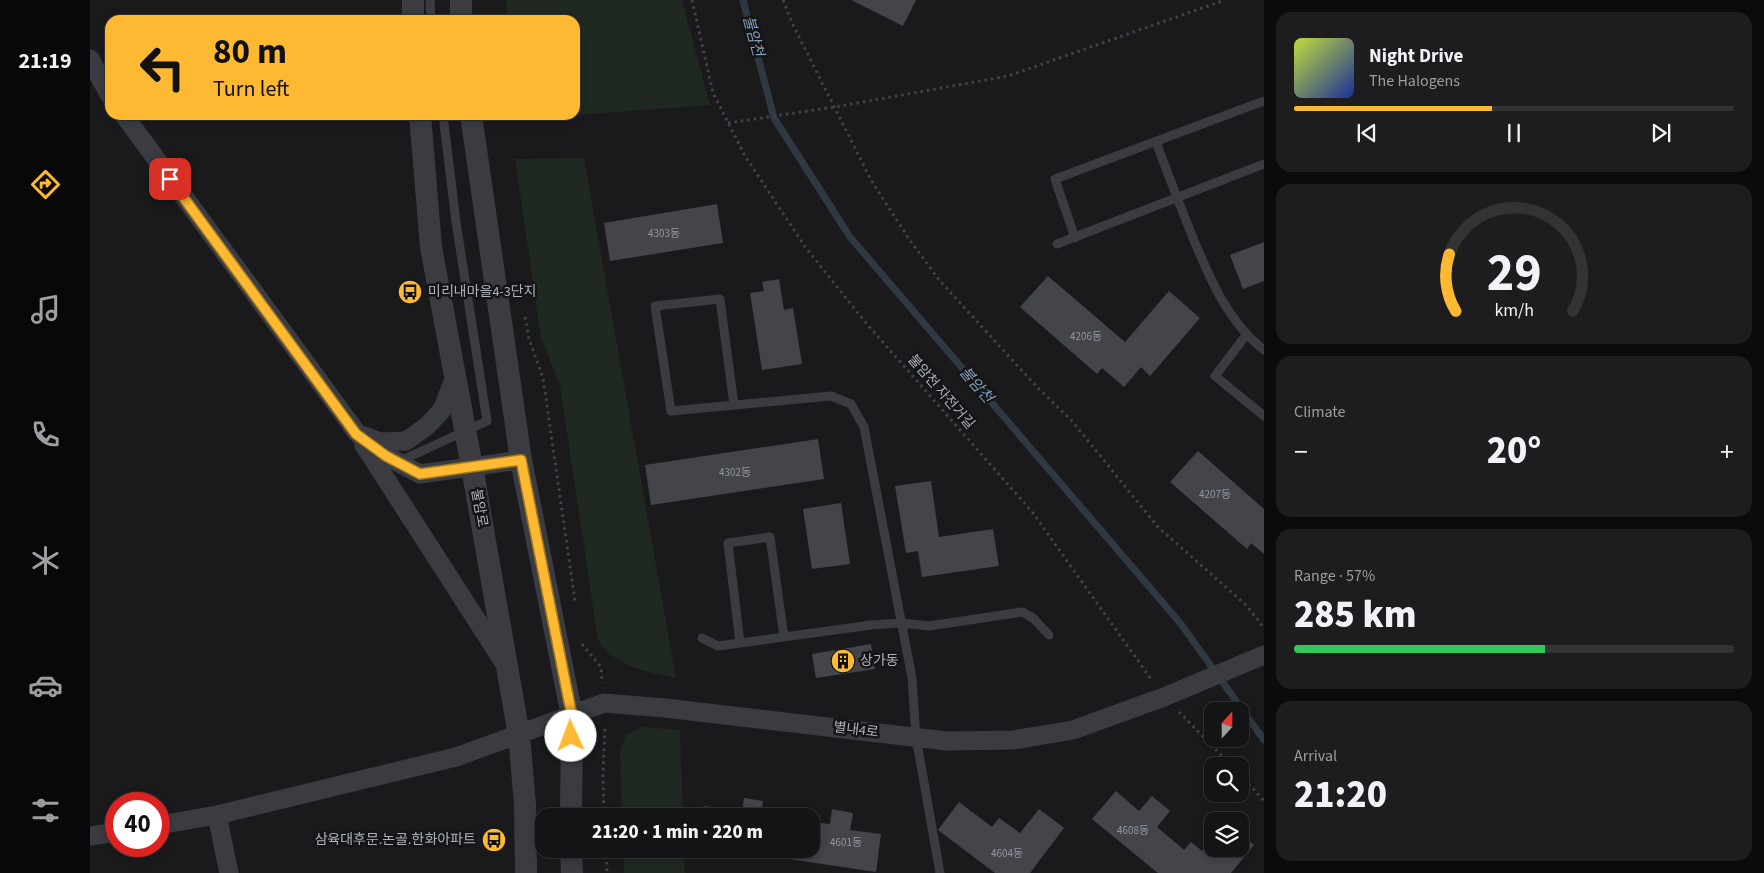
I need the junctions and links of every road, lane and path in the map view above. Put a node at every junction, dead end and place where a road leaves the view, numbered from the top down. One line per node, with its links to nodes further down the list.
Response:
1 (413, 0): 7 (street)
2 (430, 0): 8 (lane)
3 (461, 0): 9 (street)
4 (692, 0): 18 (path, 불암천 자전거길)
5 (783, 0): 13 (path)
6 (1224, 0): 13 (path)
7 (414, 15)
8 (431, 15)
9 (461, 15)
10 (90, 59): 11 (street)
11 (105, 87)
12 (1264, 101): 19 (lane)
13 (836, 107): 18 (path); 37 (path)
14 (128, 120): 31 (street)
15 (420, 120): 27 (street, 불암로)
16 (444, 120): 30 (lane)
17 (472, 120): 32 (street)
18 (728, 122): 46 (path, 불암천 자전거길)
19 (1156, 142): 21 (lane); 22 (lane)
20 (1264, 164): 21 (lane)
21 (1177, 198): 22 (lane); 25 (lane)
22 (1075, 238): 23 (lane)
23 (1057, 244)
24 (524, 310): 35 (path)
25 (1247, 334): 26 (lane); 29 (lane)
26 (1264, 350)
27 (455, 377): 30 (street, 불암로); 31 (street)
28 (734, 405): 28 (lane); 36 (lane)
29 (1264, 416)
30 (465, 431): 33 (lane); 34 (street, 불암로)
31 (356, 434): 33 (street); 44 (street)
32 (521, 460): 34 (street); 47 (street)
33 (398, 462): 34 (street)
34 (472, 467): 44 (street, 불암로)
35 (575, 603)
36 (901, 623): 38 (lane); 39 (lane); 50 (lane)
37 (1264, 628)
38 (1049, 635)
39 (784, 637): 42 (lane); 42 (lane)
40 (702, 638): 42 (lane)
41 (580, 642): 45 (path)
42 (740, 643)
43 (1259, 657): 46 (street, 별내4로)
44 (506, 666): 49 (street, 불암로)
45 (601, 667)
46 (1168, 695): 50 (street, 별내4로); 51 (path, 불암천 자전거길)
47 (572, 716): 49 (street, 별내4로); 50 (street, 별내4로); 54 (street)
48 (606, 735): 55 (path)
49 (519, 736): 56 (street, 별내4로); 63 (street, 불암로)
50 (916, 737): 66 (lane)
51 (1224, 757)
52 (1249, 784): 53 (path)
53 (1264, 801)
54 (571, 808)
55 (604, 808)
56 (217, 814): 57 (street, 별내4로); 62 (street)
57 (170, 822)
58 (105, 834): 59 (street)
59 (90, 836)
60 (571, 858): 64 (street)
61 (606, 858): 65 (path)
62 (229, 873)
63 (526, 873)
64 (572, 873)
65 (607, 873)
66 (940, 873)

